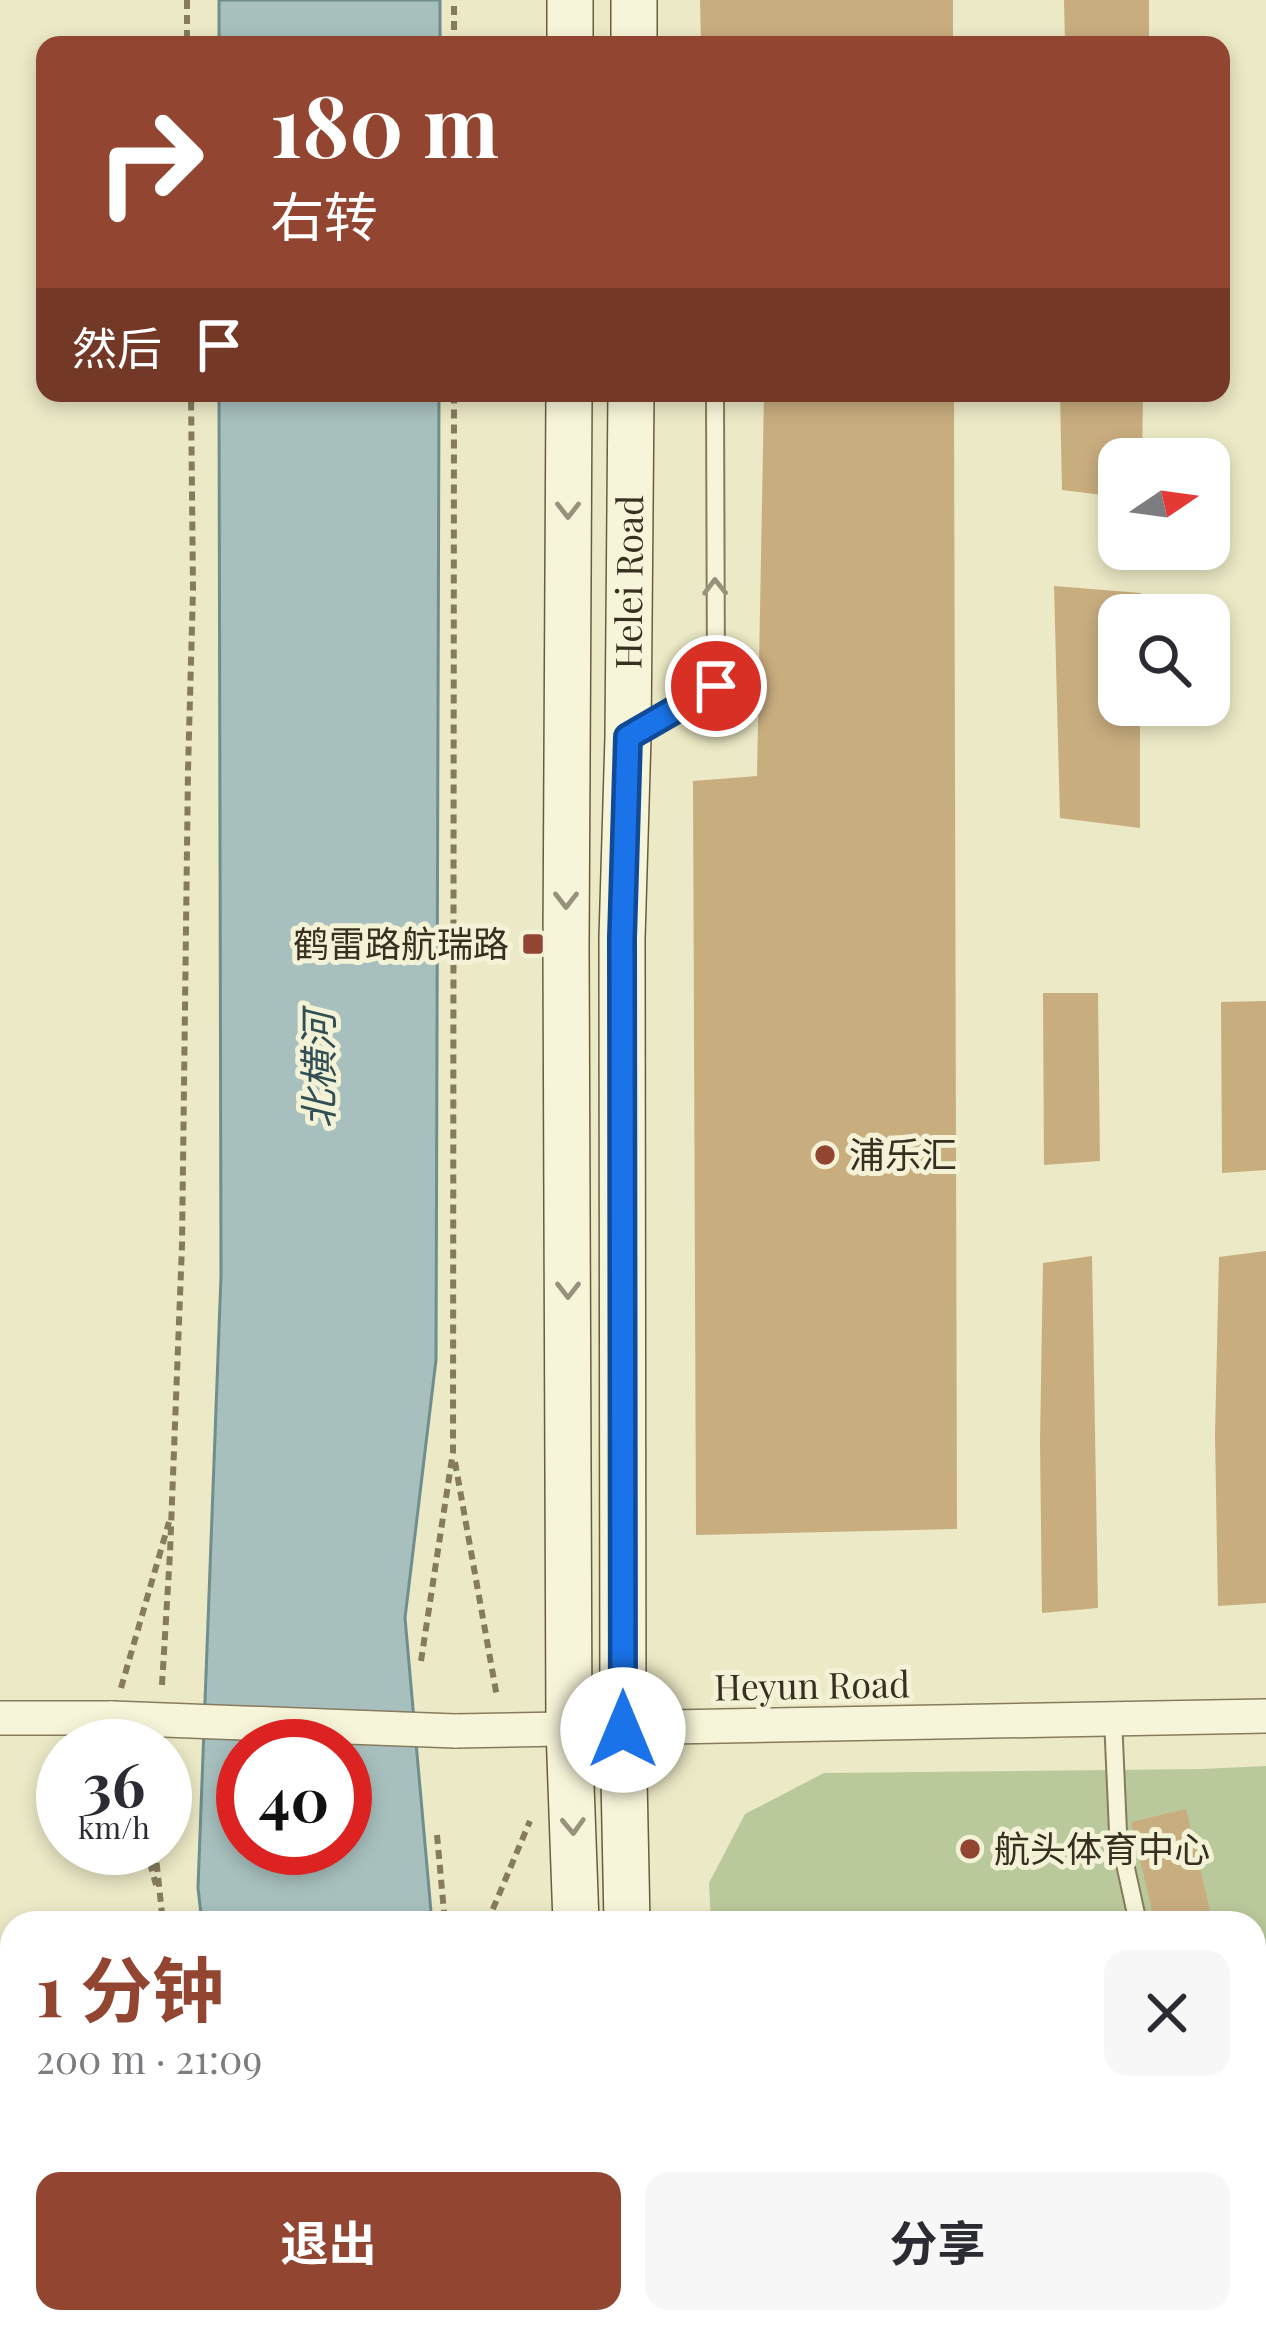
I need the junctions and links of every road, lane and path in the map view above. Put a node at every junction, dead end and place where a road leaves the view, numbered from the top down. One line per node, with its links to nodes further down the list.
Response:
1 (187, 0): 5 (path)
2 (454, 0): 6 (path)
3 (570, 0): 7 (street)
4 (634, 0): 8 (street)
5 (187, 36)
6 (454, 36)
7 (570, 36)
8 (634, 36)
9 (191, 402): 16 (path)
10 (454, 402): 15 (path)
11 (568, 402): 24 (street, one-way to 24)
12 (632, 402): 14 (street, Helei Road)
13 (716, 402): 14 (lane, one-way to 13)
14 (628, 737): 25 (street, Helei Road)
15 (453, 1452): 17 (path); 23 (path)
16 (172, 1513): 18 (path); 21 (path)
17 (421, 1660)
18 (160, 1703)
19 (1266, 1716): 22 (street, Heyun Road)
20 (0, 1718): 21 (street, Heyun Road)
21 (112, 1718): 23 (street, Heyun Road, bridge)
22 (1113, 1718): 25 (street, Heyun Road); 36 (lane)
23 (503, 1730): 24 (street, Heyun Road)
24 (569, 1730): 25 (street, Heyun Road); 34 (street, one-way to 34)
25 (623, 1730): 35 (street, Helei Road)
26 (533, 1815): 33 (path)
27 (437, 1835): 32 (path)
28 (153, 1875): 30 (path)
29 (158, 1875): 30 (path)
30 (161, 1906): 31 (path)
31 (162, 1911)
32 (444, 1911)
33 (492, 1911)
34 (576, 1911)
35 (627, 1911)
36 (1135, 1911)

